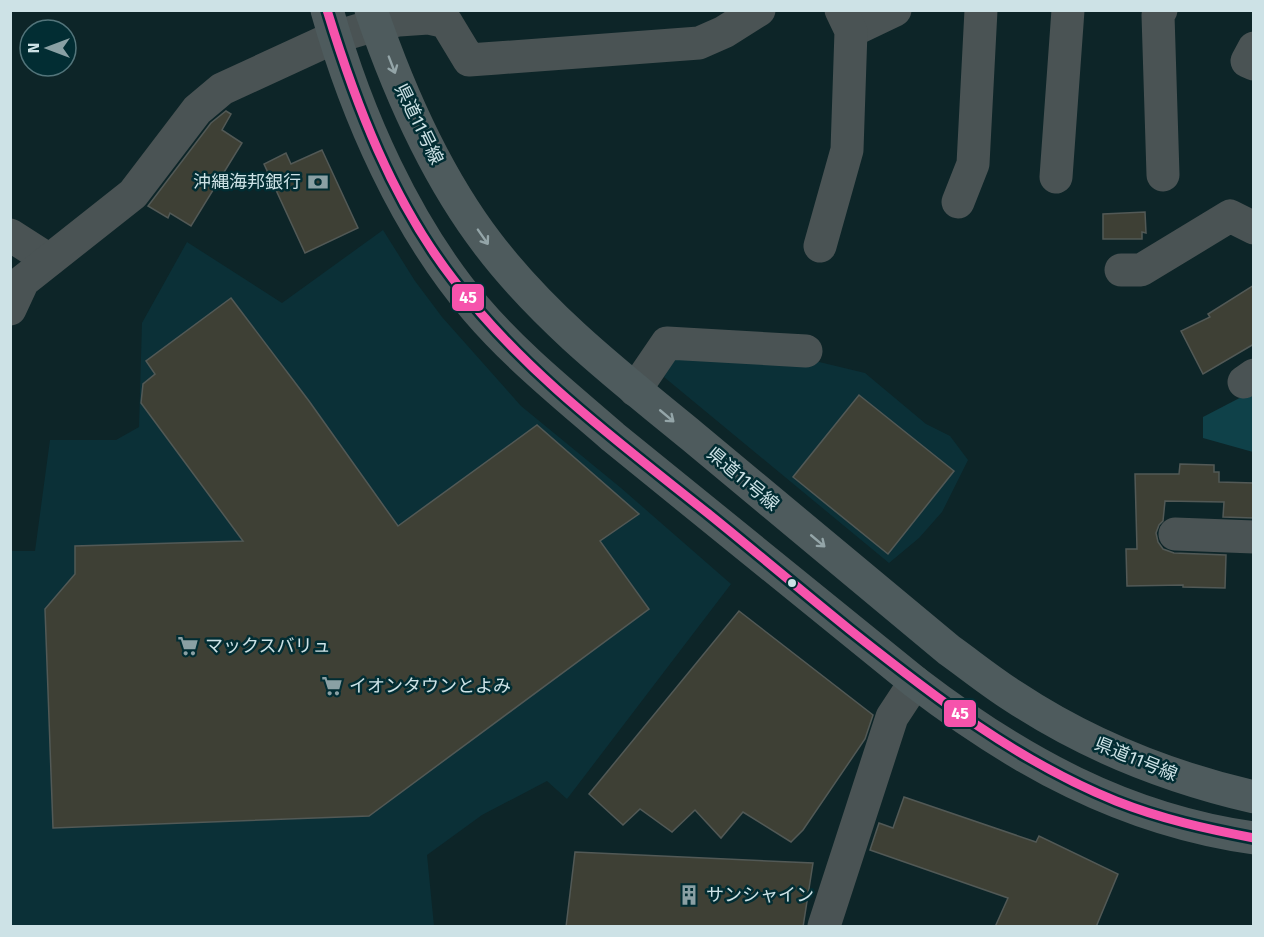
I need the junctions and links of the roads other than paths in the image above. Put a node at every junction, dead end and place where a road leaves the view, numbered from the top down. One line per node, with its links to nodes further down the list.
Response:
1 (759, 10): 6 (street)
2 (895, 10): 7 (street)
3 (981, 10): 13 (street)
4 (1068, 10): 12 (street)
5 (1153, 12): 11 (street)
6 (374, 18): 8 (street); 21 (main road, 県道11号線, one-way to 21)
7 (846, 21): 16 (street)
8 (331, 24): 17 (street); 24 (main road)
9 (1254, 48): 10 (street)
10 (1254, 64)
11 (1163, 175)
12 (1056, 177)
13 (958, 202)
14 (1254, 228): 18 (street)
15 (10, 235): 17 (street)
16 (820, 246)
17 (49, 260): 19 (street)
18 (1120, 270)
19 (10, 309)
20 (806, 351): 21 (street)
21 (635, 390): 25 (main road, 県道11号線, one-way to 25)
22 (1175, 534): 23 (street)
23 (1254, 537)
24 (915, 682): 26 (main road); 27 (street)
25 (1254, 797)
26 (1254, 838)
27 (824, 927)

